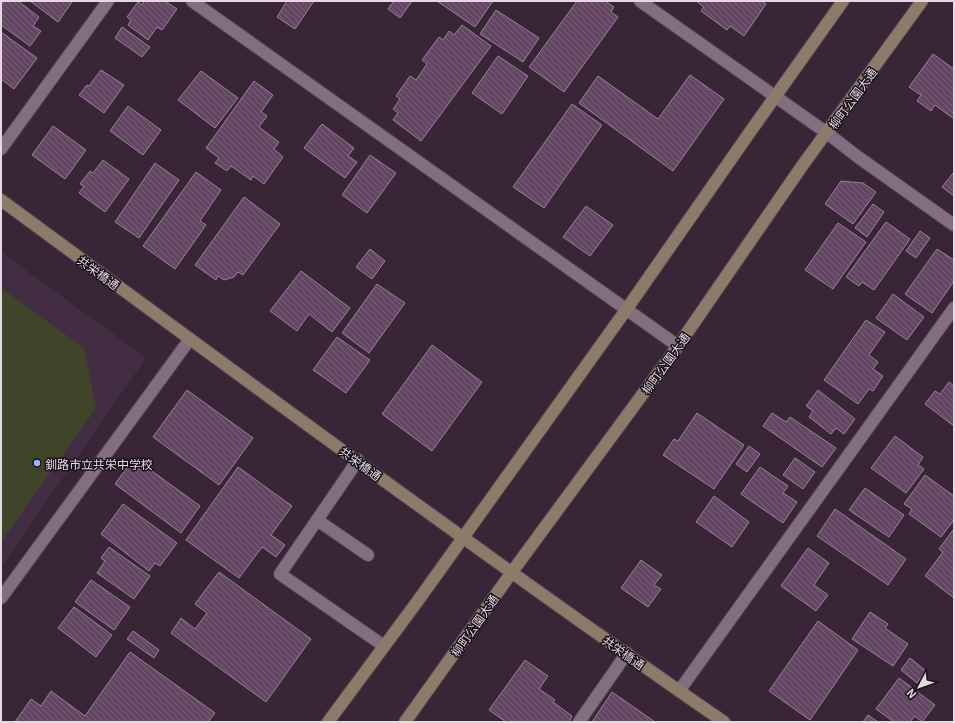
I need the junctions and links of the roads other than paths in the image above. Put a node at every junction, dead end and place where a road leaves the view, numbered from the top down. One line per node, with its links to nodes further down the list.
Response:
1 (108, 1): 8 (street)
2 (192, 1): 12 (street)
3 (640, 1): 6 (street)
4 (843, 1): 6 (street)
5 (922, 1): 7 (street, 柳町公園大通)
6 (775, 96): 7 (street); 12 (street)
7 (827, 133): 10 (street); 14 (street, 柳町公園大通)
8 (1, 149)
9 (1, 200): 13 (street, 共栄橋通)
10 (954, 224)
11 (954, 308): 23 (street)
12 (626, 310): 14 (street); 17 (street)
13 (190, 339): 15 (street, 共栄橋通); 20 (street)
14 (678, 346): 19 (street, 柳町公園大通)
15 (358, 460): 16 (street); 17 (street, 共栄橋通)
16 (317, 520): 18 (street); 21 (street)
17 (464, 537): 19 (street, 共栄橋通); 21 (street)
18 (368, 554)
19 (512, 572): 22 (street, 共栄橋通); 25 (street, 柳町公園大通)
20 (1, 598)
21 (384, 646): 24 (street)
22 (627, 653): 23 (street, 共栄橋通); 26 (street)
23 (679, 691): 27 (street, 共栄橋通)
24 (328, 722)
25 (405, 722)
26 (579, 722)
27 (724, 722)

